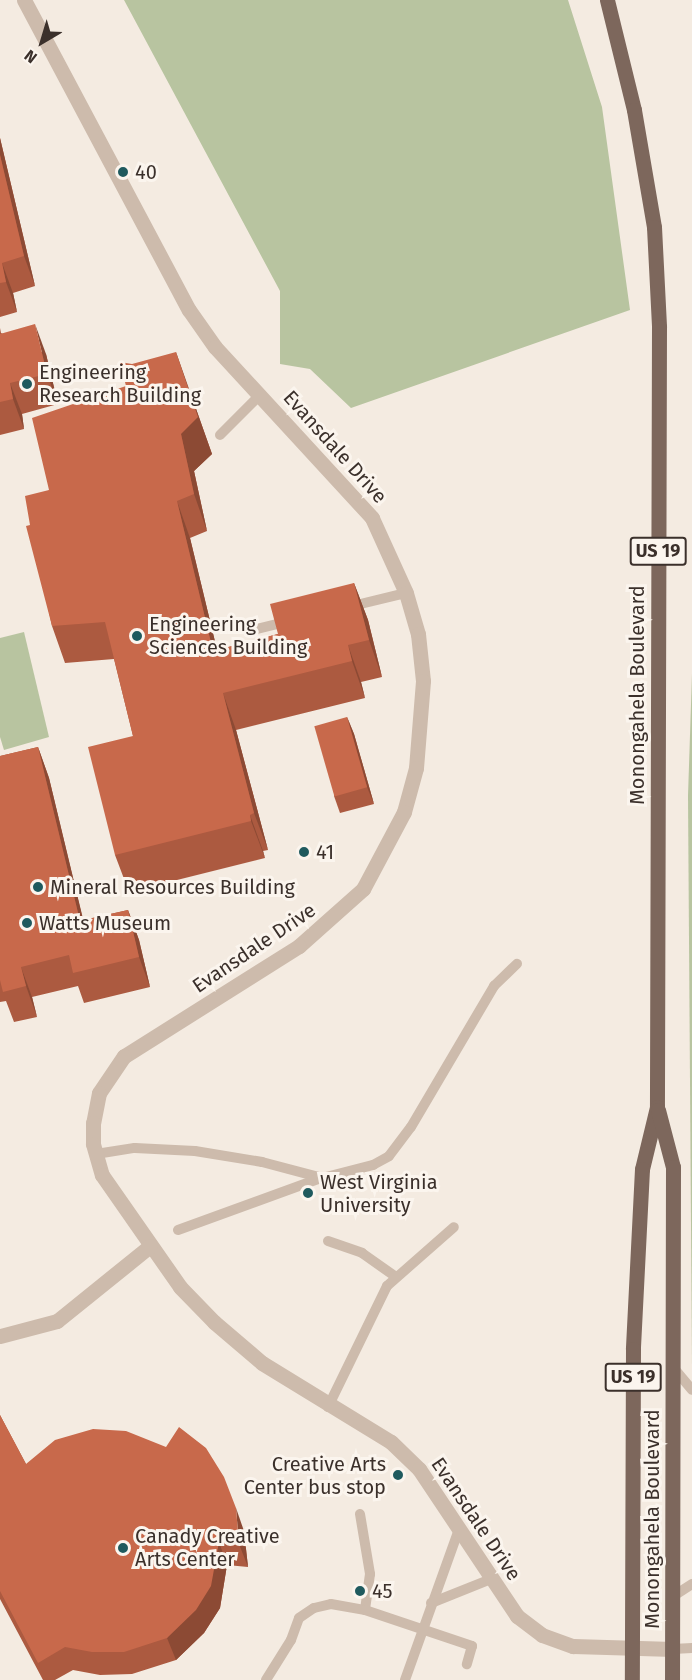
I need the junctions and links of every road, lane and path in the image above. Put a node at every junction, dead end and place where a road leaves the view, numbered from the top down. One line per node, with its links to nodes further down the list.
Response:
1 (24, 0): 3 (street, Evansdale Drive)
2 (607, 0): 10 (main road, Monongahela Boulevard / US 19)
3 (259, 396): 4 (lane); 5 (street, Evansdale Drive)
4 (220, 435)
5 (406, 593): 6 (lane); 11 (street, Evansdale Drive)
6 (340, 609)
7 (296, 619): 8 (lane)
8 (253, 630)
9 (517, 964): 12 (lane)
10 (657, 1107): 19 (main road, Monongahela Boulevard / US 19); 30 (main road, Monongahela Boulevard / US 19)
11 (96, 1154): 12 (lane); 16 (street, Evansdale Drive)
12 (322, 1178): 14 (lane)
13 (454, 1227): 17 (lane)
14 (178, 1230)
15 (328, 1241): 17 (lane)
16 (150, 1246): 18 (street); 21 (street, Evansdale Drive)
17 (396, 1277): 21 (lane)
18 (0, 1336)
19 (672, 1366): 20 (lane); 26 (main road, Monongahela Boulevard / US 19)
20 (692, 1390)
21 (328, 1407): 23 (street, Evansdale Drive)
22 (360, 1514): 28 (lane)
23 (459, 1529): 24 (street, Evansdale Drive); 27 (lane)
24 (491, 1580): 27 (lane); 30 (street, Evansdale Drive)
25 (692, 1584): 26 (lane)
26 (675, 1595): 32 (main road, Monongahela Boulevard / US 19)
27 (430, 1604): 29 (lane)
28 (365, 1610): 29 (lane); 34 (lane)
29 (423, 1628): 33 (lane); 35 (lane)
30 (634, 1648): 32 (street, Evansdale Drive); 36 (main road, Monongahela Boulevard / US 19)
31 (692, 1648): 32 (lane)
32 (673, 1649): 37 (main road, Monongahela Boulevard / US 19)
33 (467, 1664)
34 (266, 1680)
35 (405, 1680)
36 (633, 1680)
37 (672, 1680)

